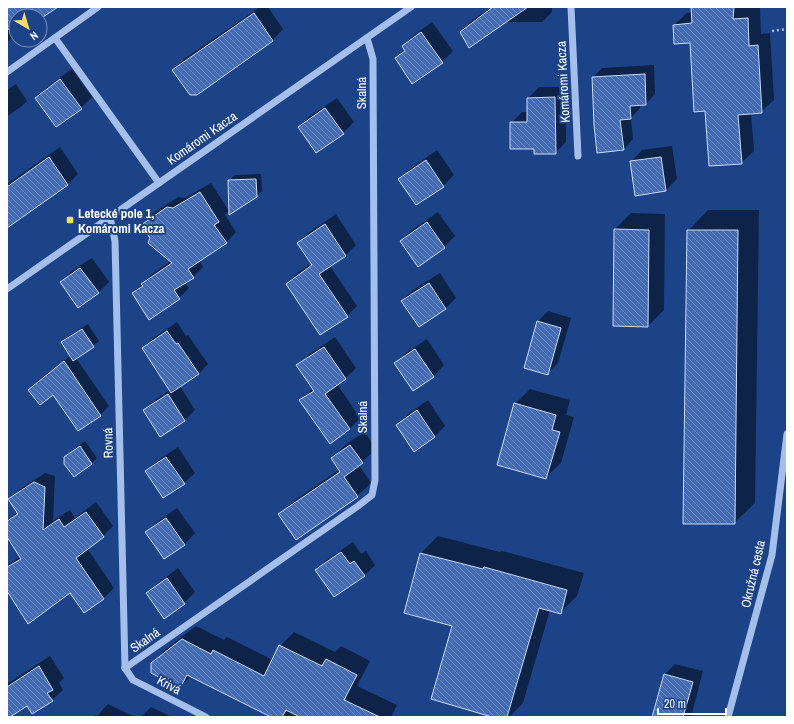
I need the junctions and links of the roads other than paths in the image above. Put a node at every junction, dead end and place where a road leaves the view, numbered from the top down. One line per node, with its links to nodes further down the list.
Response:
1 (98, 7): 4 (street)
2 (411, 7): 5 (street, Komáromi Kacza)
3 (571, 7): 7 (street, Komáromi Kacza)
4 (55, 38): 6 (street); 8 (street)
5 (367, 38): 8 (street, Komáromi Kacza); 12 (street, Skalná)
6 (7, 72)
7 (578, 156)
8 (159, 183): 9 (street, Komáromi Kacza)
9 (110, 217): 10 (street, Komáromi Kacza); 12 (street, Rovná)
10 (7, 289)
11 (787, 434): 14 (street, Okružná cesta)
12 (125, 668): 13 (street, Krivá)
13 (206, 717)
14 (728, 717)

